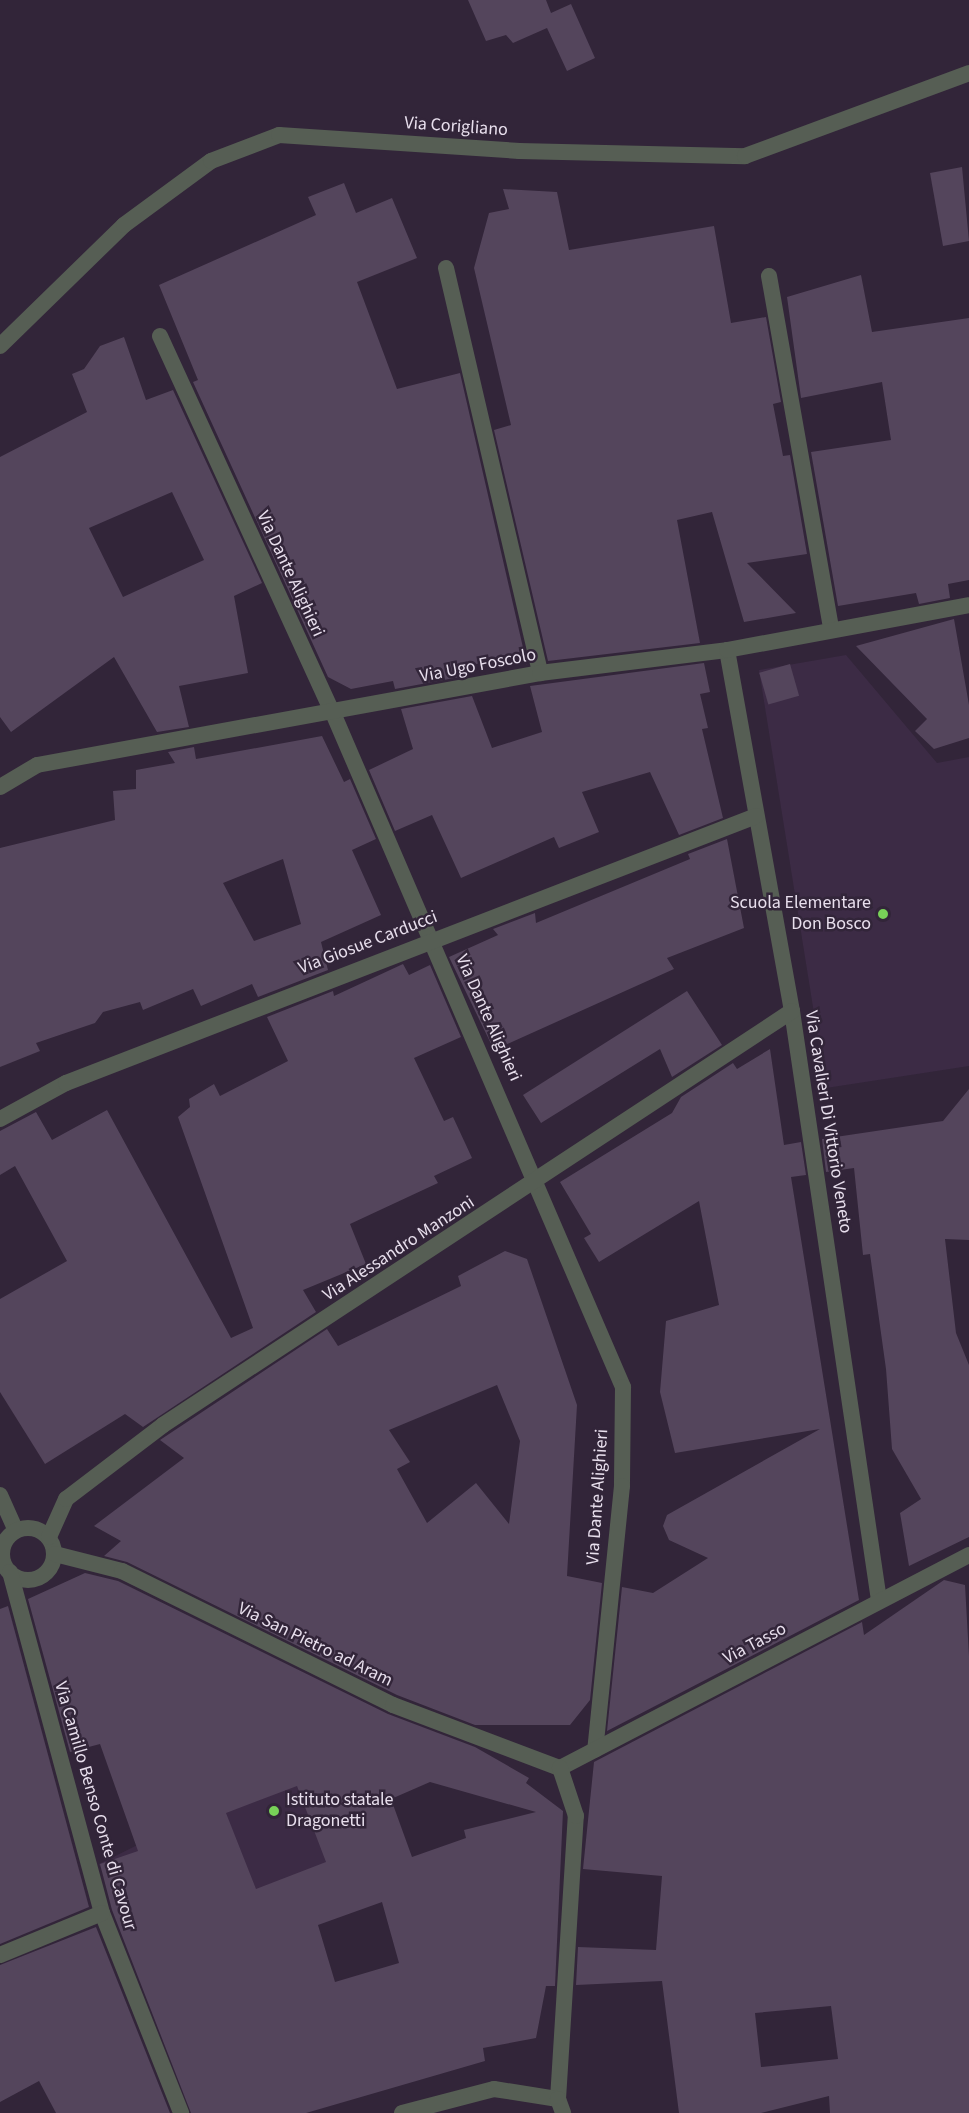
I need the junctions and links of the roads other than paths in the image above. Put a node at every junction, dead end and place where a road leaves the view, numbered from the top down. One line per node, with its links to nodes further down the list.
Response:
1 (969, 73): 5 (street, Via Corigliano)
2 (446, 268): 9 (street)
3 (769, 276): 7 (street)
4 (160, 336): 10 (street, Via Dante Alighieri)
5 (0, 346)
6 (969, 605): 7 (street, Via Ugo Foscolo)
7 (831, 627): 8 (street, Via Ugo Foscolo)
8 (727, 650): 9 (street, Via Ugo Foscolo); 12 (street, Via Cavalieri Di Vittorio Veneto)
9 (540, 673): 10 (street, Via Ugo Foscolo)
10 (333, 713): 11 (street, Via Ugo Foscolo); 13 (street, Via Dante Alighieri)
11 (0, 787)
12 (756, 816): 13 (street, Via Giosue Carducci); 14 (street, Via Cavalieri Di Vittorio Veneto)
13 (431, 939): 15 (street, Via Giosue Carducci); 16 (street, Via Dante Alighieri)
14 (792, 1011): 16 (street, Via Alessandro Manzoni); 23 (street, Via Cavalieri Di Vittorio Veneto)
15 (0, 1119)
16 (539, 1181): 19 (street, Via Alessandro Manzoni); 24 (street, Via Dante Alighieri)
17 (0, 1495): 18 (street)
18 (16, 1531): 19 (street); 22 (street)
19 (49, 1537): 20 (street)
20 (55, 1554): 22 (street); 25 (street, Via San Pietro ad Aram)
21 (969, 1555): 23 (street, Via Tasso)
22 (10, 1572): 26 (street, Via Camillo Benso Conte di Cavour)
23 (879, 1600): 24 (street, Via Tasso)
24 (595, 1750): 25 (street, Via Tasso)
25 (560, 1768): 28 (street)
26 (102, 1913): 27 (street); 29 (street, Via Camillo Benso Conte di Cavour)
27 (0, 1955)
28 (561, 2106): 30 (street)
29 (182, 2113)
30 (402, 2113)

